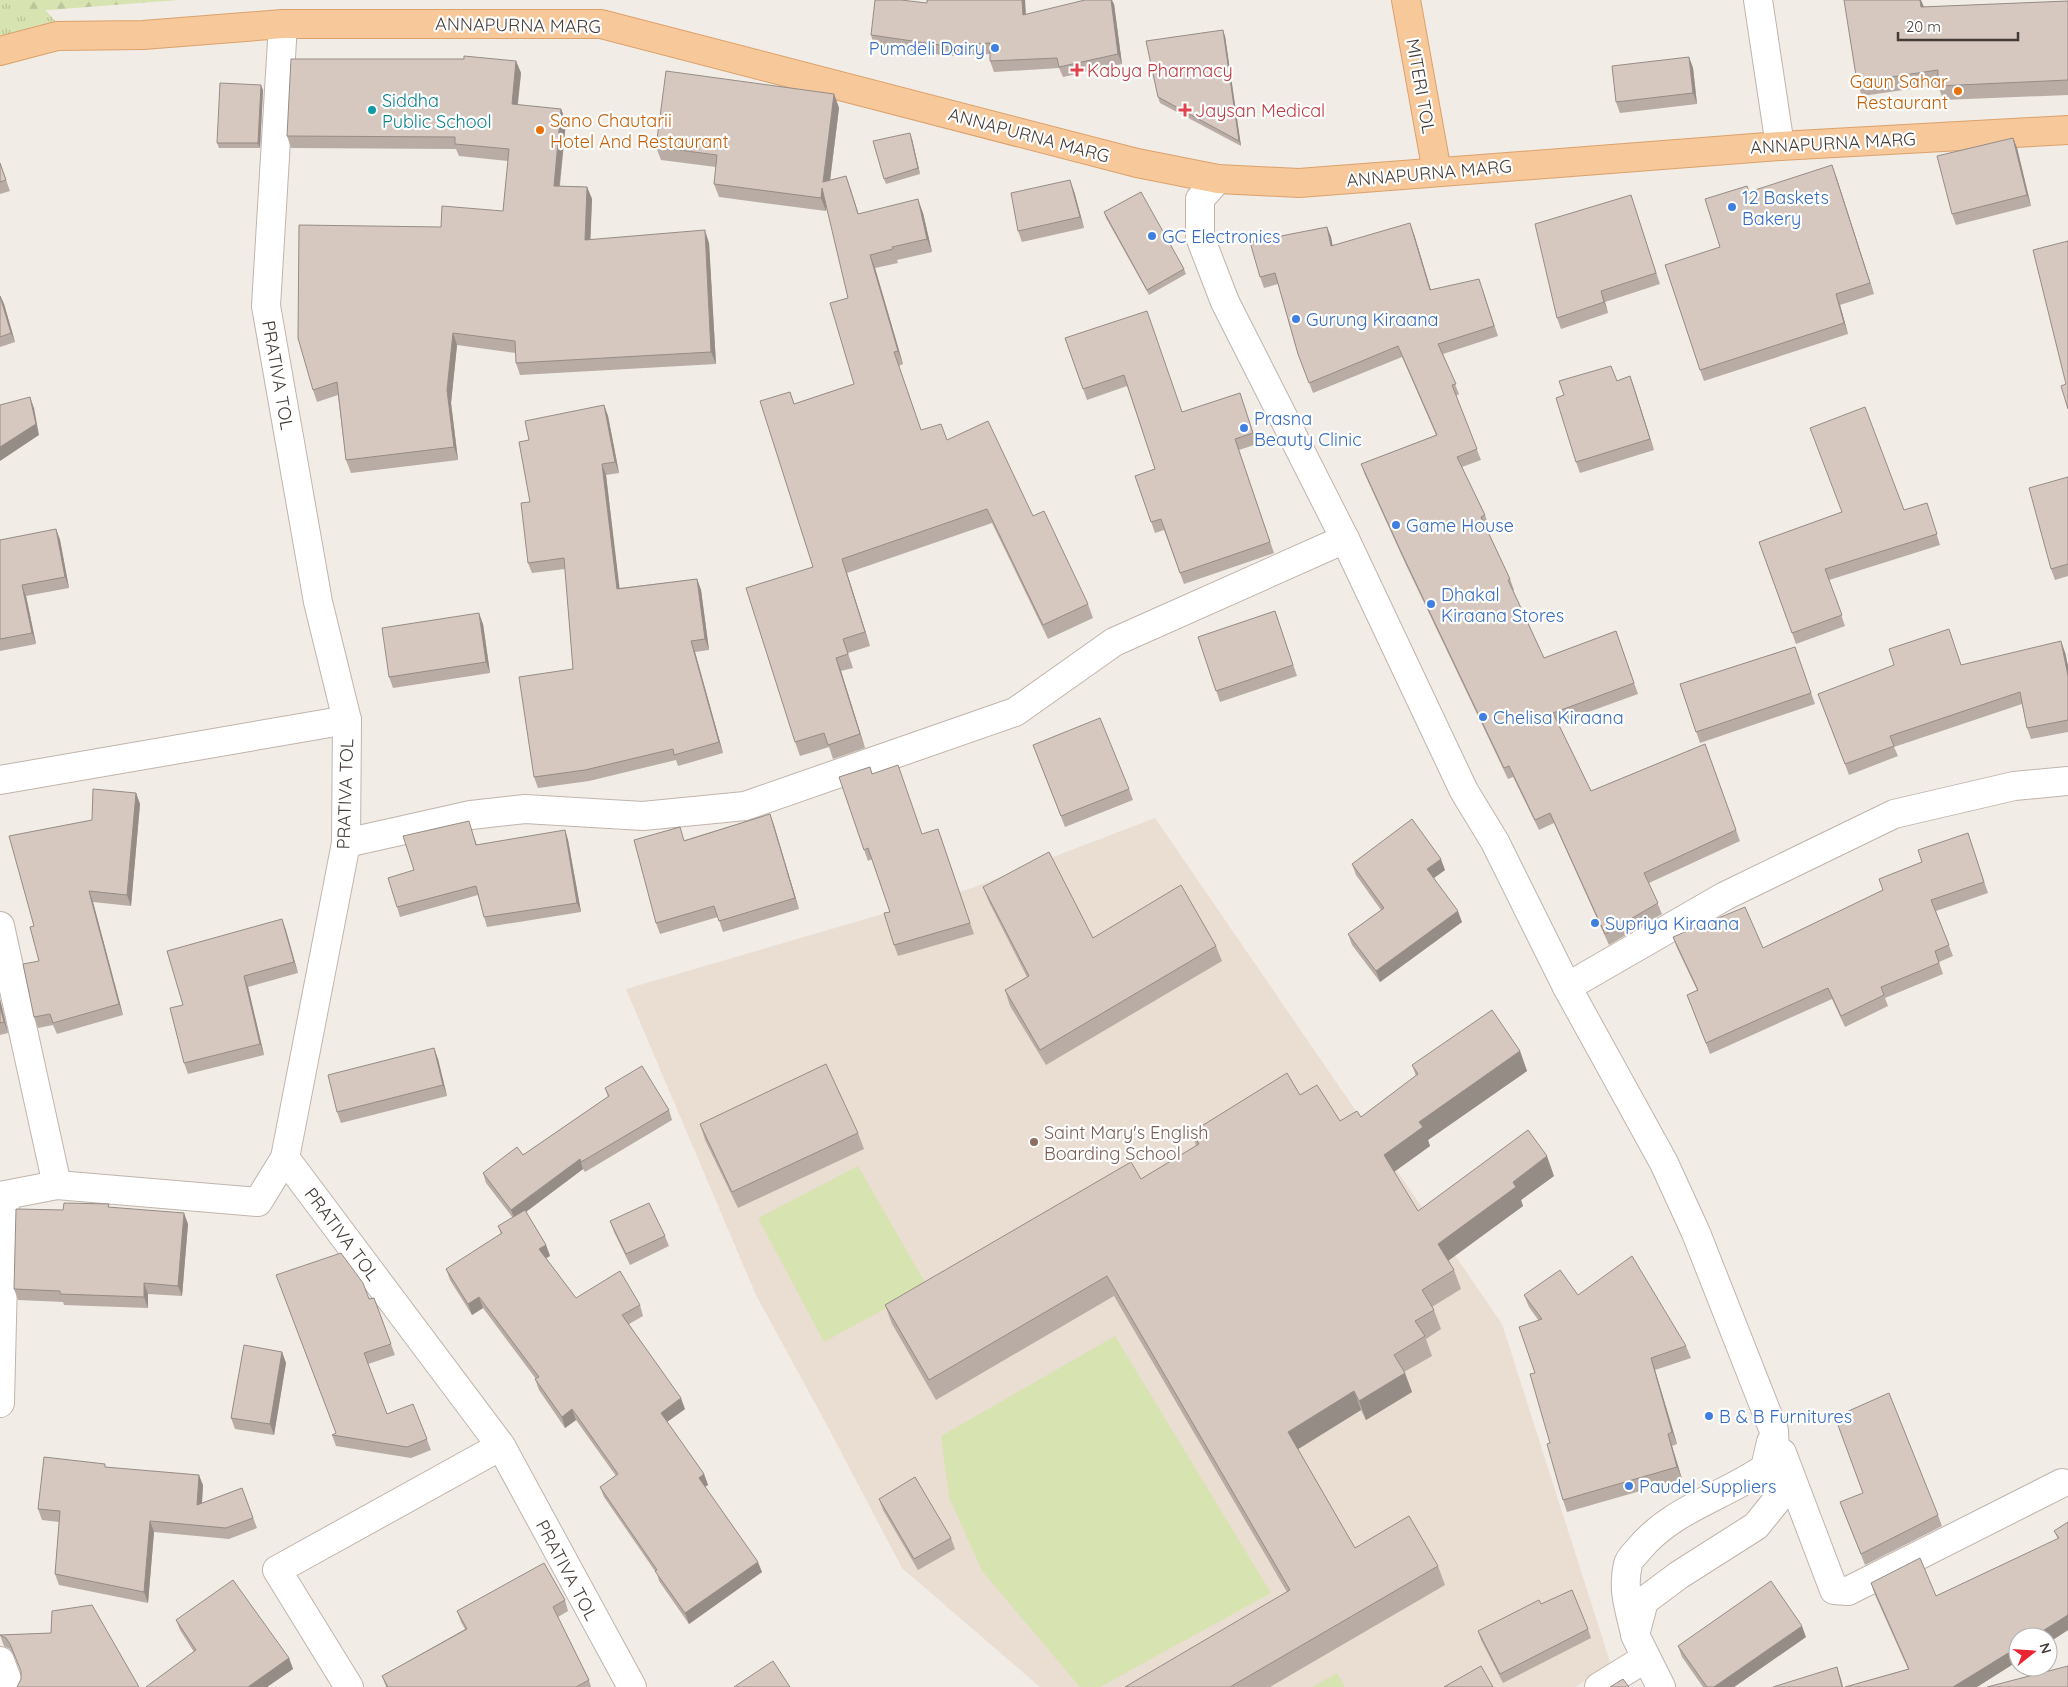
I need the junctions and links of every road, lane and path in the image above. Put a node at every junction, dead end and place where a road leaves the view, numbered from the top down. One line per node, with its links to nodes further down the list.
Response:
1 (1406, 0): 7 (main road, MITERI TOL)
2 (1758, 0): 6 (street)
3 (283, 24): 4 (main road, ANNAPURNA MARG); 8 (main road, ANNAPURNA MARG); 10 (street, PRATIVA TOL)
4 (0, 51)
5 (2068, 130): 6 (main road, ANNAPURNA MARG)
6 (1780, 146): 7 (main road, ANNAPURNA MARG)
7 (1437, 172): 8 (main road, ANNAPURNA MARG)
8 (1218, 179): 9 (street)
9 (1346, 539): 13 (street); 15 (street)
10 (347, 720): 11 (street, PRATIVA TOL); 13 (street, PRATIVA TOL)
11 (0, 780)
12 (2068, 781): 15 (street)
13 (346, 844): 16 (street, PRATIVA TOL)
14 (0, 926): 17 (street)
15 (1568, 987): 20 (street)
16 (285, 1158): 17 (street); 21 (street, PRATIVA TOL)
17 (57, 1184): 18 (street)
18 (2, 1196): 19 (street)
19 (0, 1402)
20 (1774, 1431): 22 (street); 23 (street); 23 (street)
21 (501, 1446): 26 (street); 27 (street, PRATIVA TOL)
22 (2062, 1483)
23 (1640, 1646): 28 (street); 29 (street)
24 (0, 1661): 25 (street)
25 (10, 1687)
26 (349, 1687)
27 (632, 1687)
28 (1599, 1687)
29 (1662, 1687)

